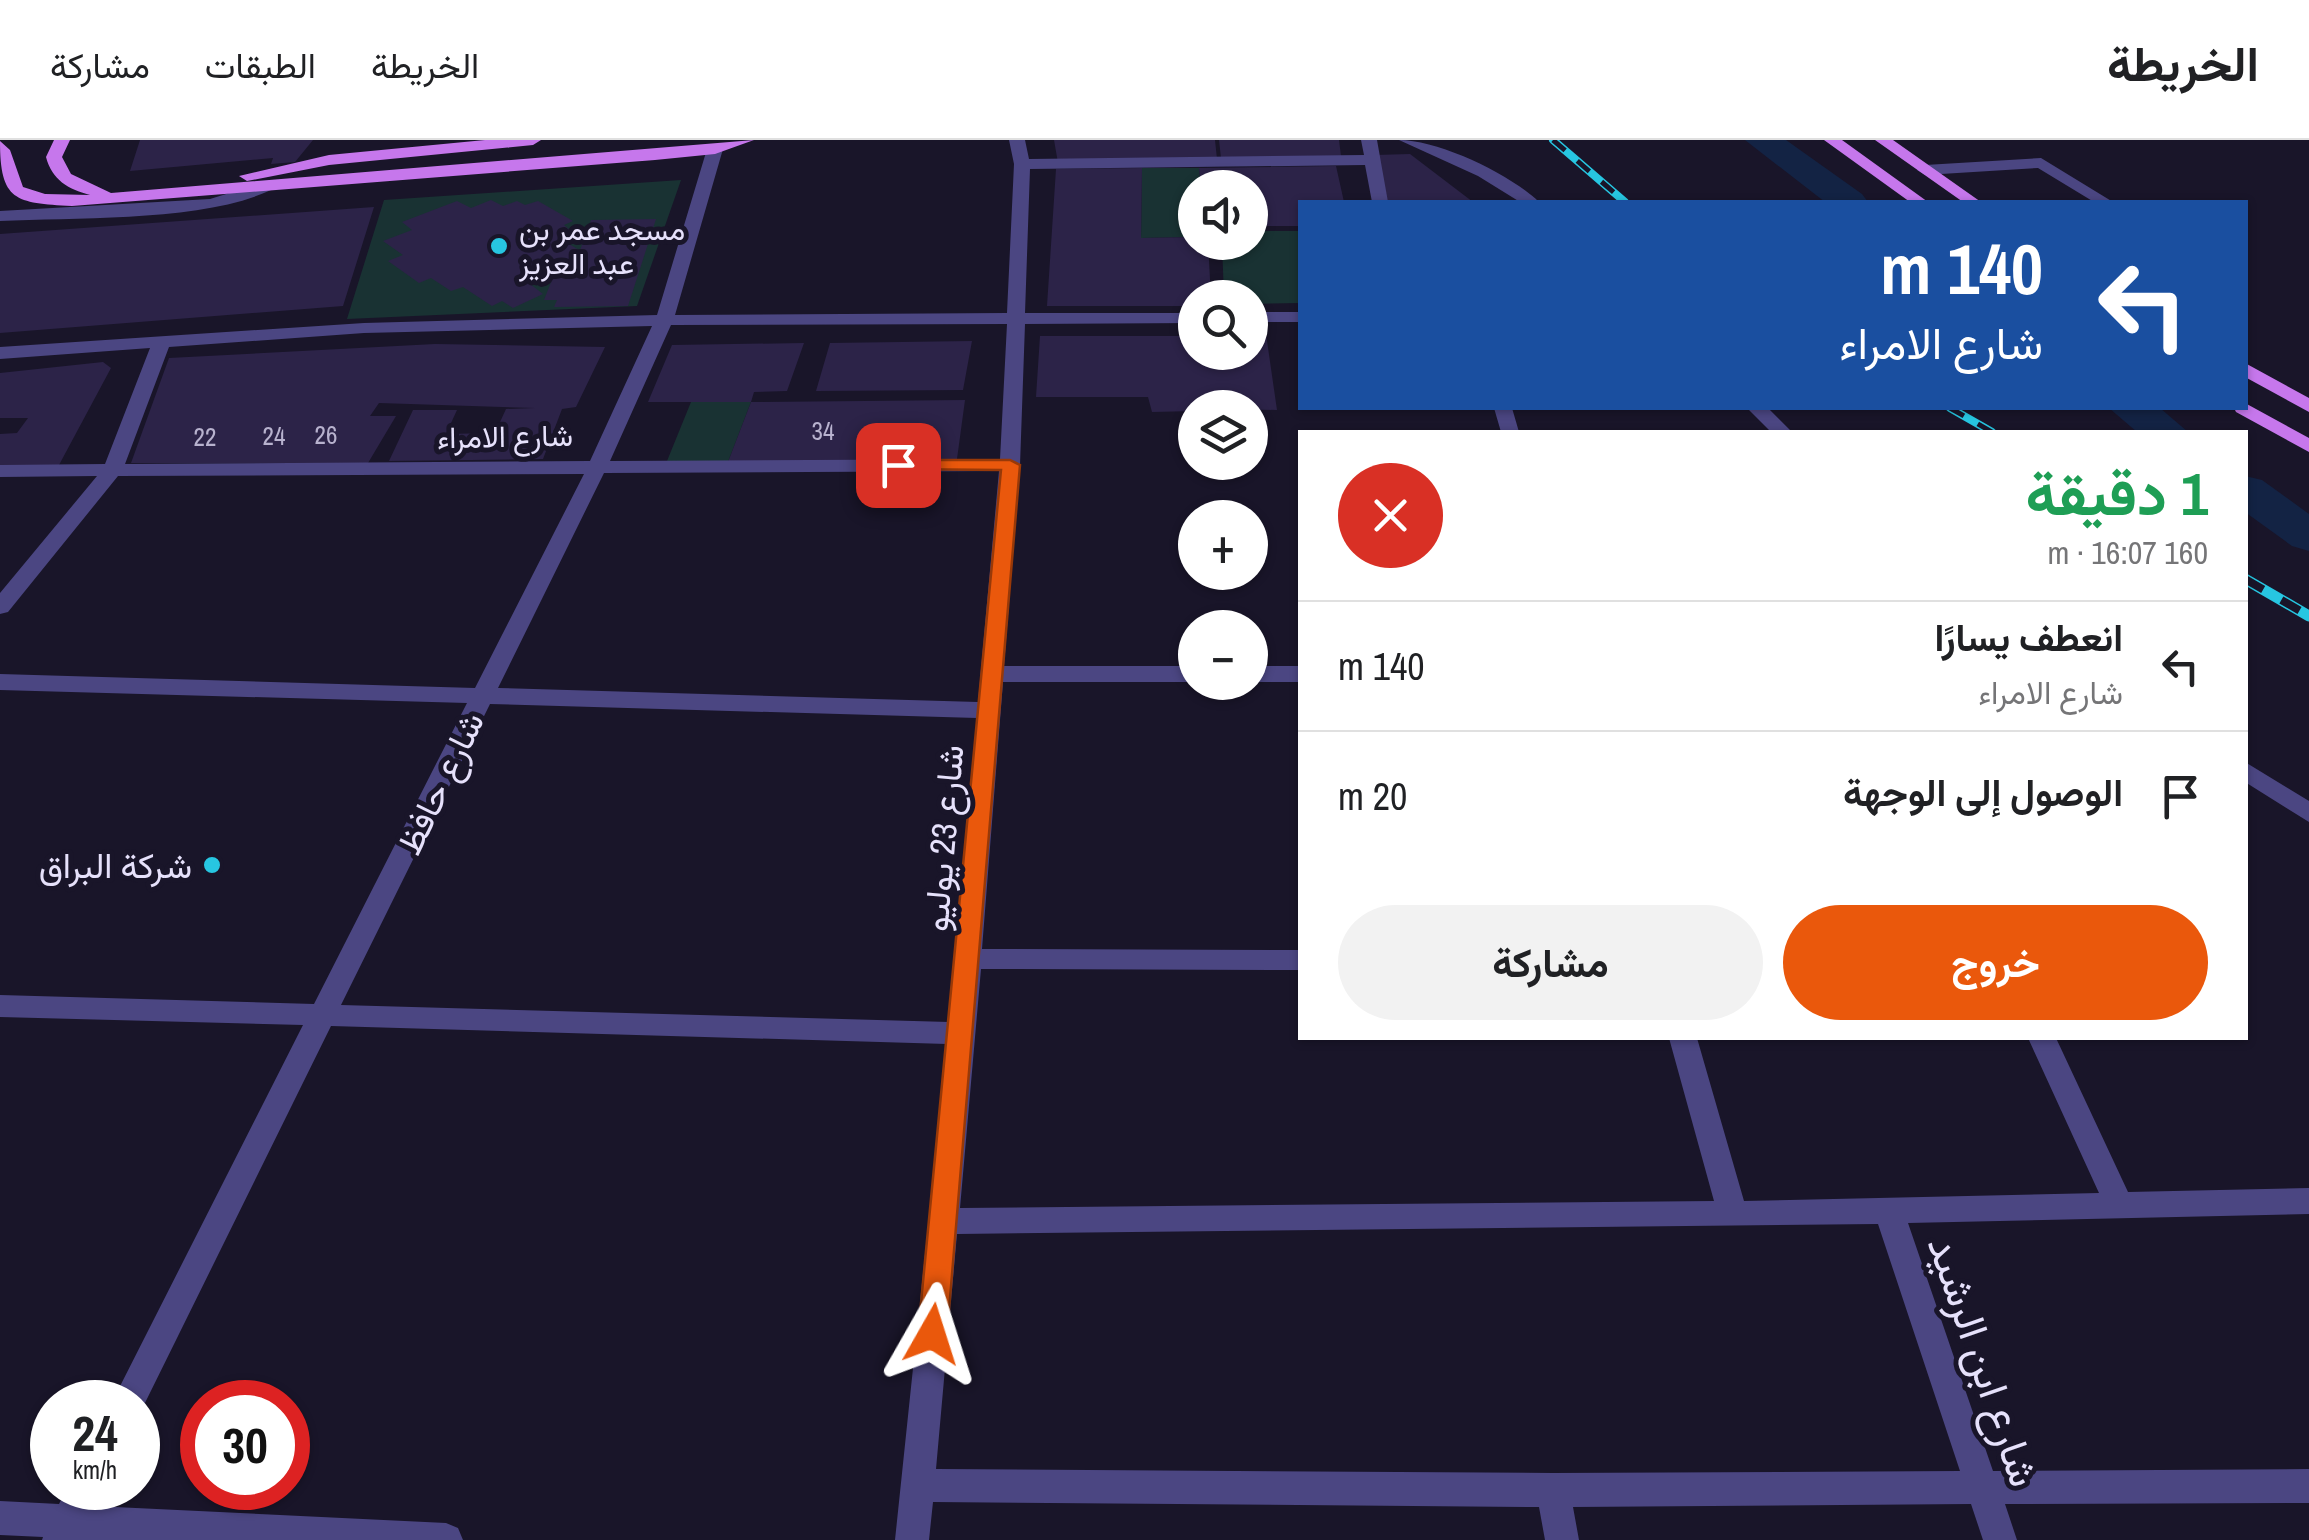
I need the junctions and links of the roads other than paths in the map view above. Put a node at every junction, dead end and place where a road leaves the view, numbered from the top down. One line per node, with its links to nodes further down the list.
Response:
1 (62, 140): 15 (main road)
2 (533, 140): 14 (main road)
3 (746, 140): 8 (main road)
4 (1368, 140): 11 (street)
5 (1407, 140): 17 (street)
6 (1832, 140): 18 (main road)
7 (1883, 140): 12 (main road)
8 (716, 144): 13 (main road); 26 (street, شارع حافظ)
9 (0, 146): 15 (main road)
10 (1020, 152): 11 (street); 23 (street, شارع 23 يوليو)
11 (1372, 160): 16 (street)
12 (1925, 170): 19 (main road); 20 (street)
13 (265, 188): 14 (main road); 21 (street)
14 (194, 193): 15 (main road)
15 (139, 196)
16 (1380, 200)
17 (1528, 200)
18 (1917, 200)
19 (1971, 200)
20 (2102, 200)
21 (0, 216)
22 (1298, 317): 25 (street)
23 (1014, 318): 24 (street); 26 (street); 36 (street, شارع 23 يوليو)
24 (1178, 318)
25 (1268, 318)
26 (664, 320): 27 (street); 35 (street, شارع حافظ)
27 (162, 340): 28 (street); 37 (street)
28 (0, 353)
29 (2248, 371): 30 (main road)
30 (2306, 402)
31 (1759, 410): 33 (street)
32 (2246, 410): 34 (main road)
33 (1780, 430)
34 (2309, 446)
35 (598, 465): 36 (street, شارع الامراء); 37 (street, شارع الامراء); 45 (street, شارع حافظ)
36 (1010, 465): 40 (street, شارع 23 يوليو)
37 (112, 470): 38 (street, شارع الامراء); 39 (street)
38 (0, 471)
39 (0, 607)
40 (992, 674): 41 (street); 46 (street, شارع 23 يوليو)
41 (1178, 674)
42 (1268, 674): 43 (street)
43 (1298, 674)
44 (0, 682): 45 (street)
45 (482, 696): 46 (street); 52 (street, شارع حافظ)
46 (988, 710): 49 (street, شارع 23 يوليو)
47 (2248, 772): 48 (street)
48 (2309, 812)
49 (968, 959): 50 (street); 53 (street, شارع 23 يوليو)
50 (1298, 960)
51 (0, 1006): 52 (street)
52 (322, 1018): 53 (street); 61 (street, شارع حافظ)
53 (962, 1034): 60 (street, شارع 23 يوليو)
54 (1683, 1040): 59 (street)
55 (2043, 1040): 57 (street)
56 (2309, 1201): 57 (street)
57 (2120, 1206): 58 (street)
58 (1888, 1210): 59 (street); 64 (street, شارع ابن الرشيد)
59 (1733, 1214): 60 (street)
60 (943, 1222): 62 (street, شارع 23 يوليو)
61 (139, 1380)
62 (918, 1485): 65 (street); 69 (street, شارع 23 يوليو)
63 (2309, 1486): 64 (street)
64 (1983, 1488): 65 (street); 71 (street, شارع ابن الرشيد)
65 (1552, 1490): 70 (street)
66 (0, 1518): 67 (street)
67 (64, 1531): 68 (street)
68 (446, 1540)
69 (912, 1540)
70 (1562, 1540)
71 (2000, 1540)

